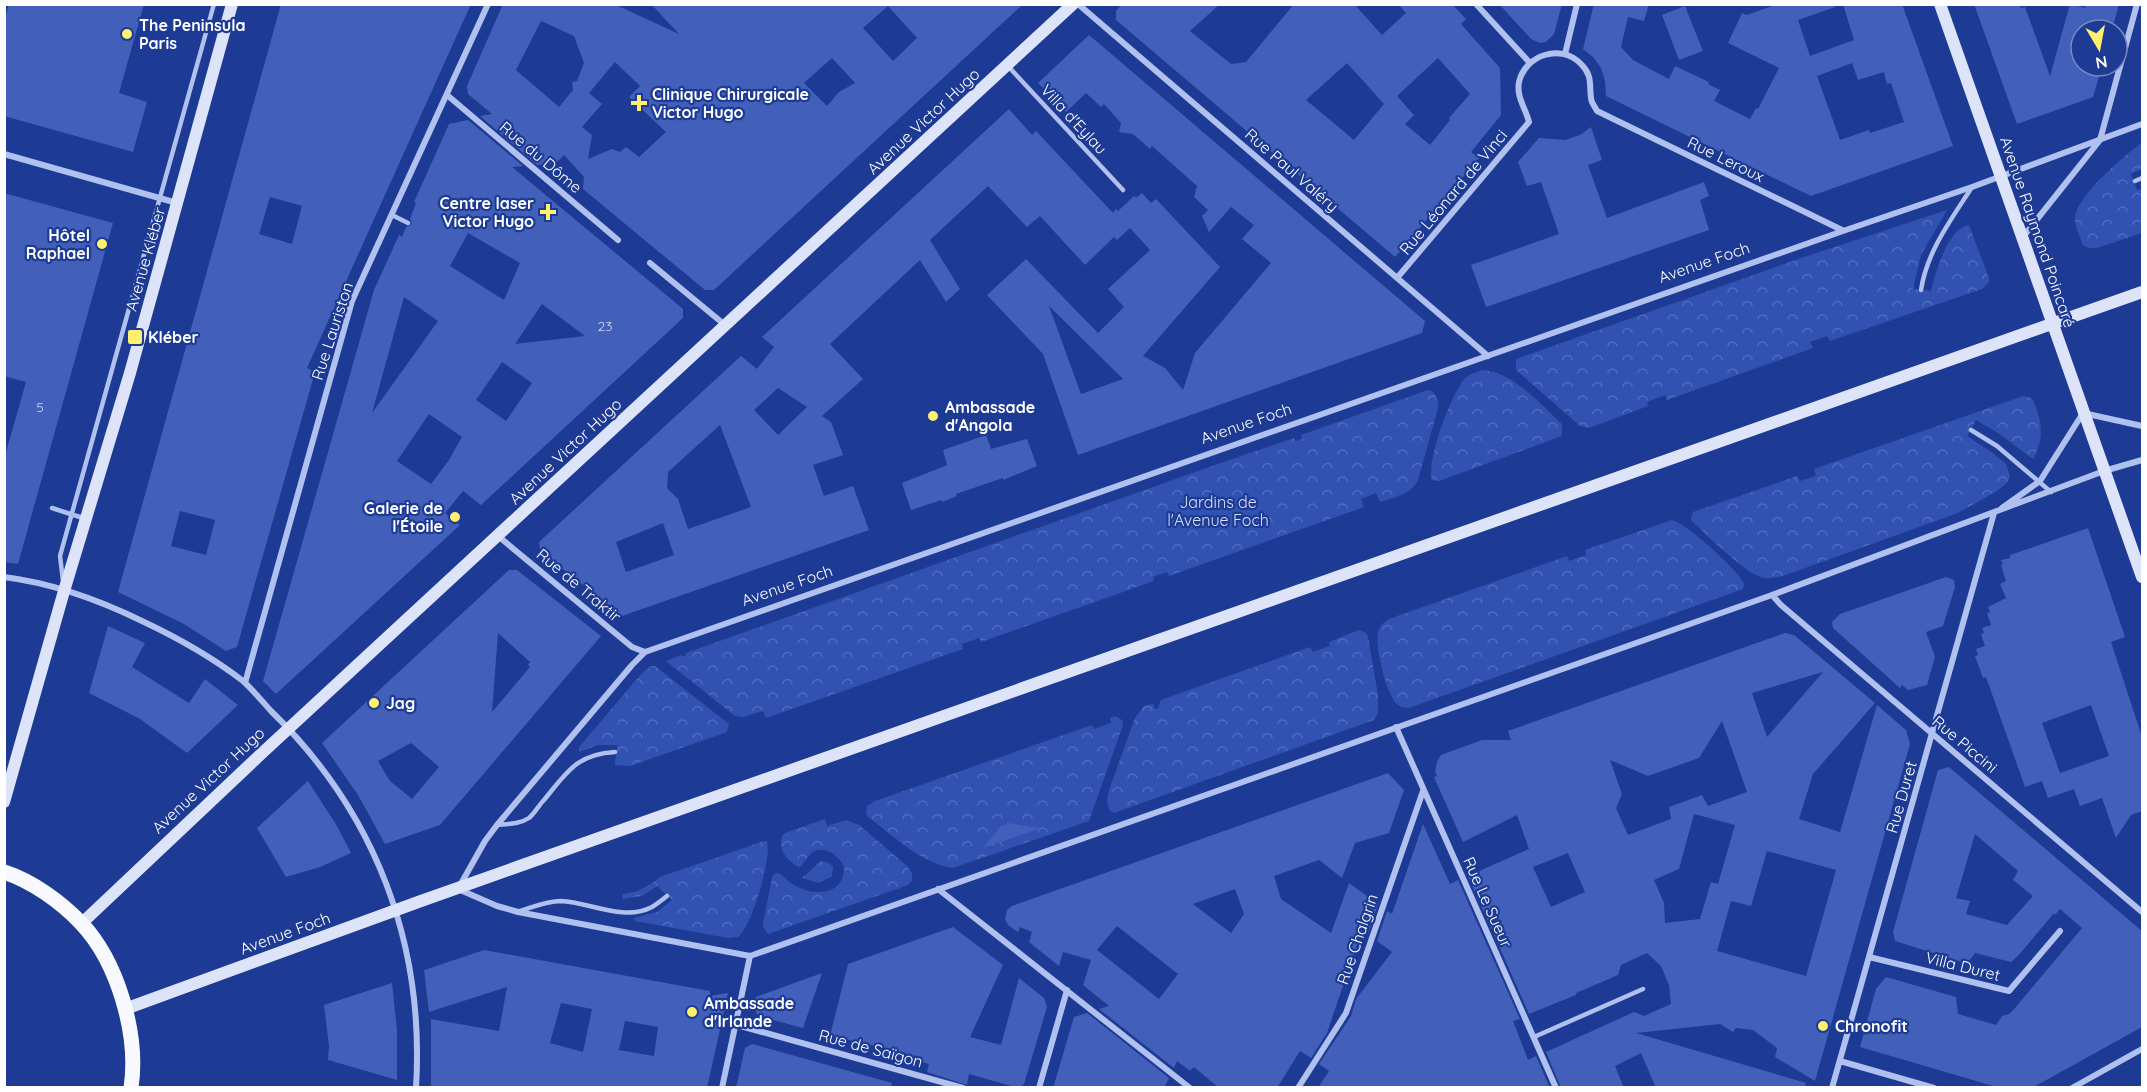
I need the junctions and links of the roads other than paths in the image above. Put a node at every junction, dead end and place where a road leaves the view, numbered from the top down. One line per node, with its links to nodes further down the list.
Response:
1 (214, 4): 21 (lane, Avenue Kléber)
2 (232, 4): 22 (main road, Avenue Kléber)
3 (488, 4): 12 (street, Rue Lauriston)
4 (1076, 4): 11 (main road, Avenue Victor Hugo); 29 (street, Rue Paul Valéry)
5 (1476, 4): 10 (street)
6 (1577, 4): 9 (street)
7 (1940, 4): 16 (main road, Avenue Raymond Poincaré)
8 (2137, 4): 14 (street)
9 (1564, 54): 10 (street); 25 (street, Rue Leroux)
10 (1530, 63): 29 (street, Rue Léonard de Vinci)
11 (1007, 65): 20 (lane, Villa d'Eylau); 33 (main road, Avenue Victor Hugo)
12 (447, 95): 23 (street, Rue Lauriston); 27 (street, Rue du Dôme)
13 (2142, 124): 14 (street, Avenue Foch)
14 (2100, 140): 16 (street, Avenue Foch); 26 (street)
15 (4, 154): 21 (street)
16 (2002, 176): 19 (street, Avenue Foch); 26 (main road, Avenue Raymond Poincaré)
17 (2142, 178): 18 (lane)
18 (2135, 181)
19 (1972, 187): 25 (street, Avenue Foch); 30 (lane)
20 (1123, 190)
21 (160, 199): 22 (street); 43 (lane, Avenue Kléber)
22 (178, 203): 45 (main road, Avenue Kléber)
23 (392, 215): 24 (lane); 52 (street, Rue Lauriston)
24 (408, 223)
25 (1843, 231): 34 (street, Avenue Foch)
26 (2023, 238): 32 (main road, Avenue Raymond Poincaré)
27 (618, 240)
28 (650, 263): 33 (street)
29 (1397, 278): 34 (street, Rue Paul Valéry)
30 (1921, 290)
31 (2142, 292): 32 (main road, Avenue Foch)
32 (2053, 324): 35 (main road, Avenue Raymond Poincaré); 61 (main road, Avenue Foch)
33 (726, 326): 46 (main road, Avenue Victor Hugo)
34 (1488, 356): 51 (street, Avenue Foch)
35 (2083, 413): 36 (street); 39 (main road, Avenue Raymond Poincaré); 40 (street)
36 (2142, 426)
37 (1971, 430): 40 (lane)
38 (2142, 460): 39 (street)
39 (2104, 471): 41 (street); 47 (main road, Avenue Raymond Poincaré)
40 (2040, 481): 41 (lane); 44 (street)
41 (2051, 492): 44 (street)
42 (52, 508): 43 (lane)
43 (71, 514): 45 (lane); 49 (lane, Avenue Kléber)
44 (1993, 514): 50 (street); 55 (street, Rue Duret)
45 (86, 519): 49 (main road, Avenue Kléber)
46 (497, 536): 51 (street, Rue de Traktir); 54 (main road, Avenue Victor Hugo)
47 (2142, 577)
48 (4, 578): 49 (street)
49 (64, 591): 52 (street); 58 (main road, Avenue Kléber)
50 (1772, 595): 53 (street); 55 (street, Rue Piccini)
51 (645, 652): 59 (street, Avenue Foch)
52 (245, 682): 54 (street)
53 (1396, 727): 57 (street, Rue Le Sueur); 62 (street)
54 (289, 728): 64 (street); 67 (main road, Avenue Victor Hugo)
55 (1933, 734): 66 (street, Rue Piccini); 70 (street, Rue Duret)
56 (615, 752): 59 (lane)
57 (1423, 791): 75 (street, Rue Le Sueur); 84 (street, Rue Chalgrin)
58 (4, 802)
59 (497, 825): 61 (street, Avenue Foch)
60 (4, 872): 67 (main road)
61 (458, 889): 64 (main road, Avenue Foch); 65 (street)
62 (938, 889): 69 (street); 72 (street)
63 (667, 896): 65 (lane)
64 (396, 910): 73 (main road, Avenue Foch); 79 (street)
65 (518, 912): 69 (street)
66 (2142, 912)
67 (82, 923): 73 (main road)
68 (2060, 931): 70 (street, Villa Duret)
69 (750, 956): 74 (street)
70 (1869, 957): 77 (street, Rue Duret)
71 (1643, 989): 75 (lane)
72 (1067, 990): 82 (street); 83 (street)
73 (125, 1009): 78 (main road)
74 (737, 1025): 80 (street); 81 (street, Rue de Saïgon)
75 (1534, 1037): 85 (street, Rue Le Sueur)
76 (2142, 1050): 88 (street)
77 (1840, 1061): 86 (street, Rue Duret); 87 (street)
78 (131, 1088)
79 (416, 1088)
80 (723, 1088)
81 (963, 1088)
82 (1039, 1088)
83 (1190, 1088)
84 (1298, 1088)
85 (1556, 1088)
86 (1832, 1088)
87 (1934, 1088)
88 (2072, 1088)

